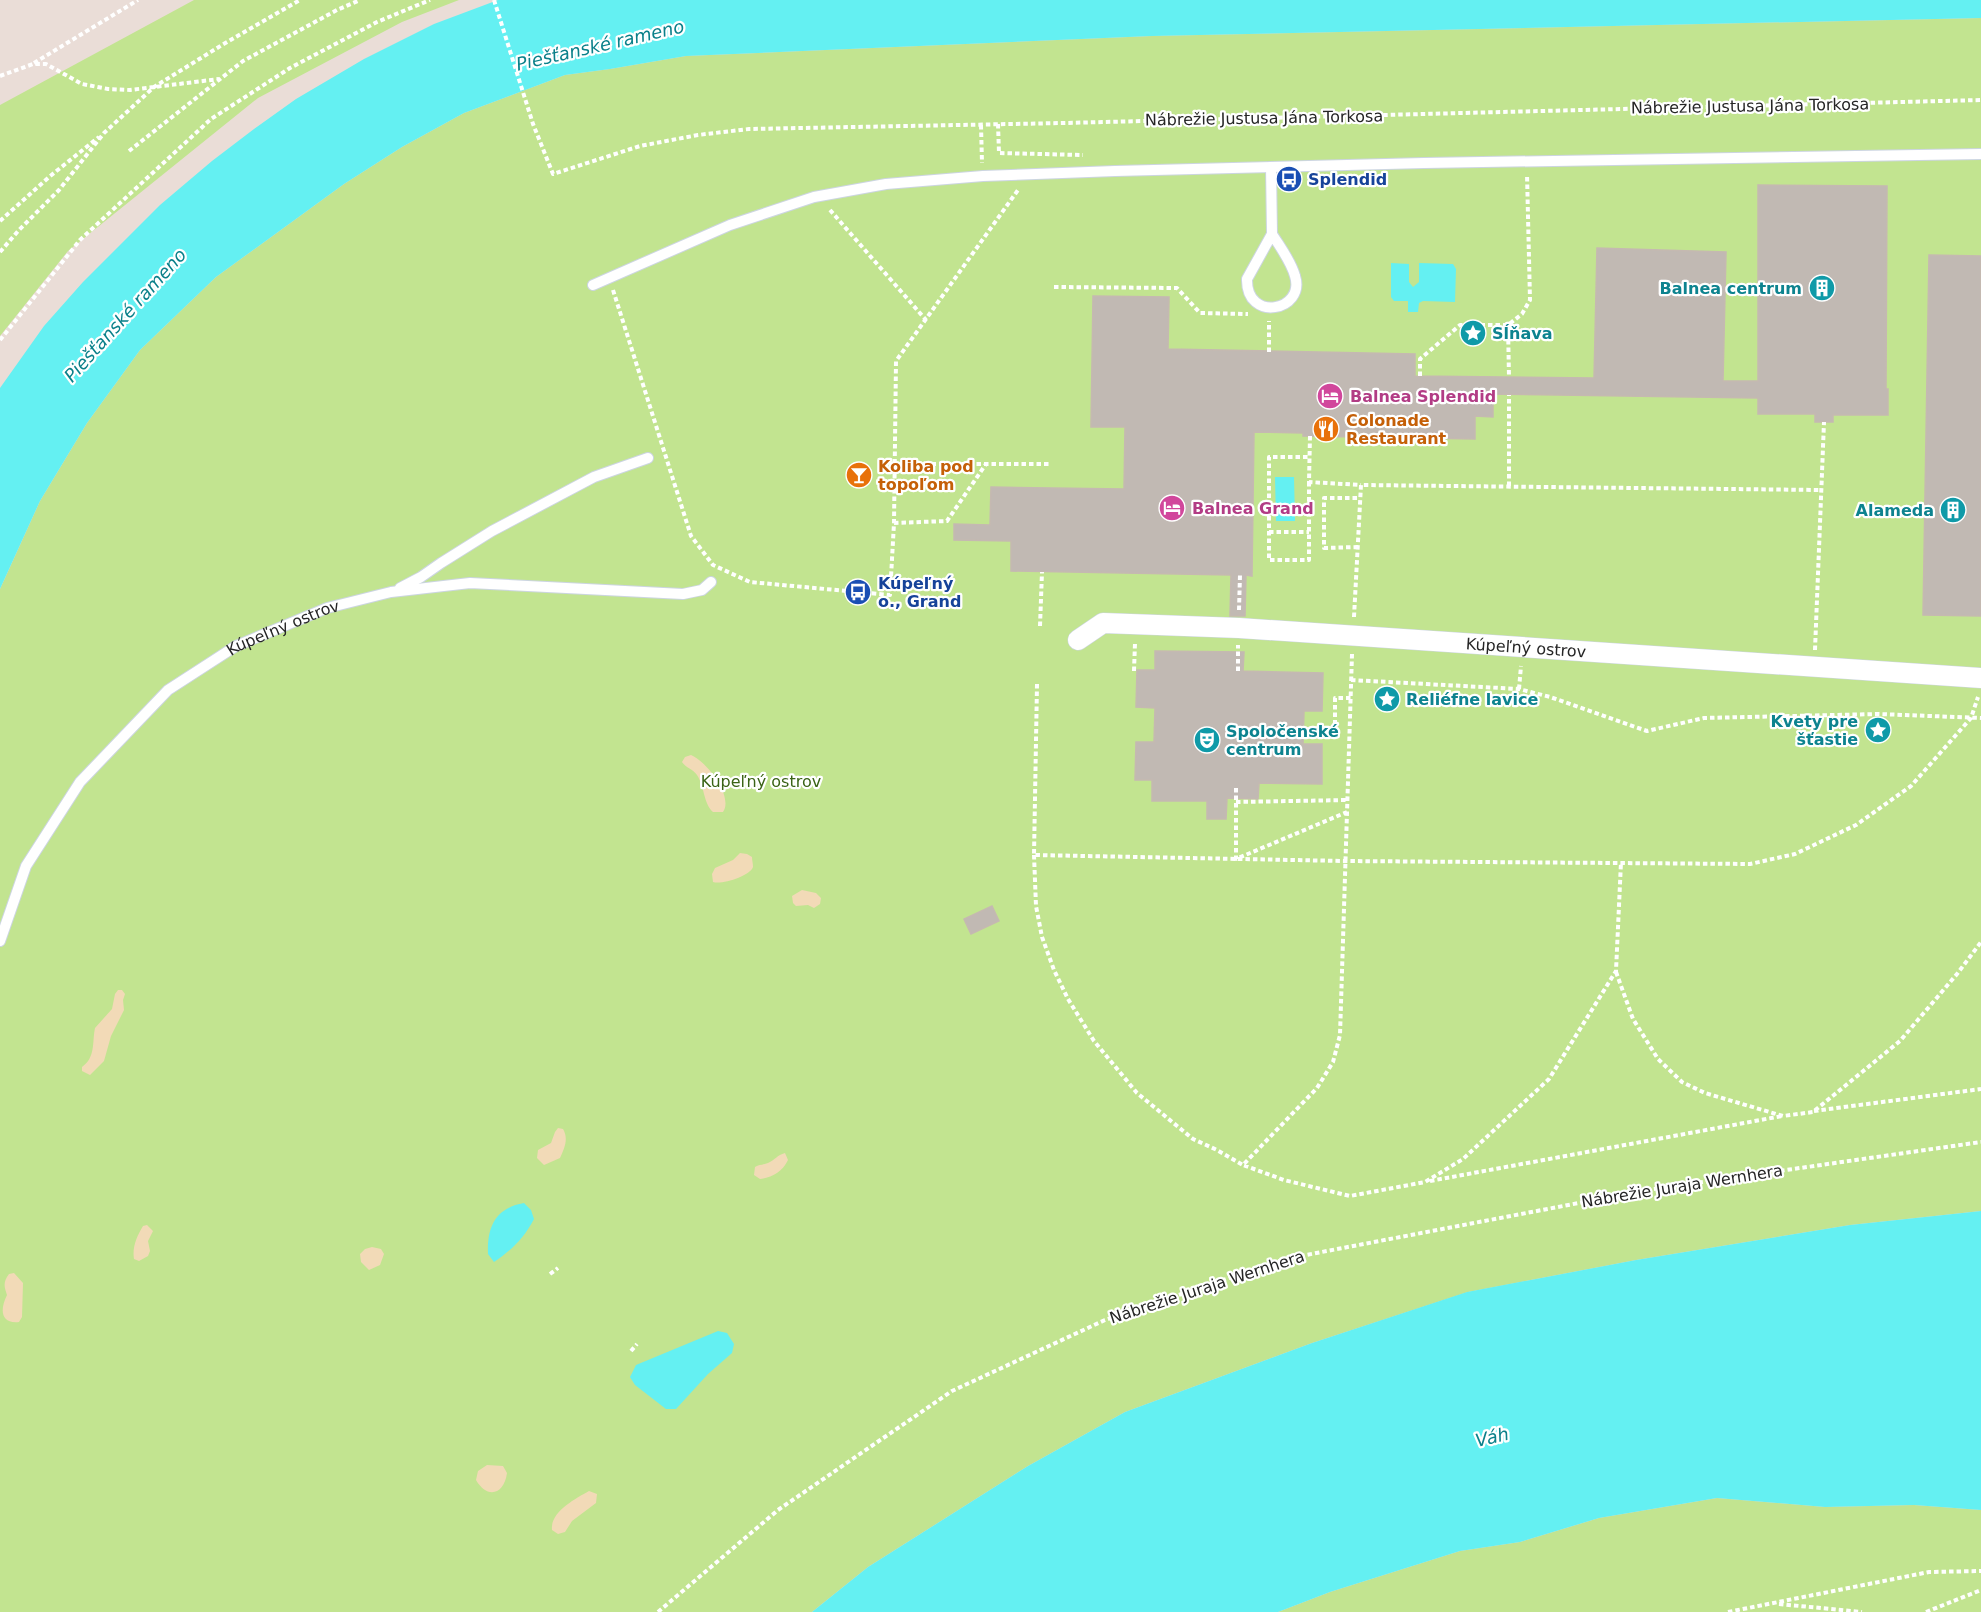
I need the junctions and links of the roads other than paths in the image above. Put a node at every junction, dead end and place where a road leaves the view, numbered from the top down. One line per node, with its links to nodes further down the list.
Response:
1 (1981, 154): 2 (lane)
2 (1271, 167): 3 (lane); 4 (lane)
3 (1272, 234): 3 (lane)
4 (593, 285)
5 (648, 458): 7 (lane)
6 (711, 582): 7 (lane, Kúpeľný ostrov)
7 (391, 592): 10 (lane, Kúpeľný ostrov)
8 (1078, 640): 9 (street, Kúpeľný ostrov)
9 (1981, 678)
10 (0, 941)

